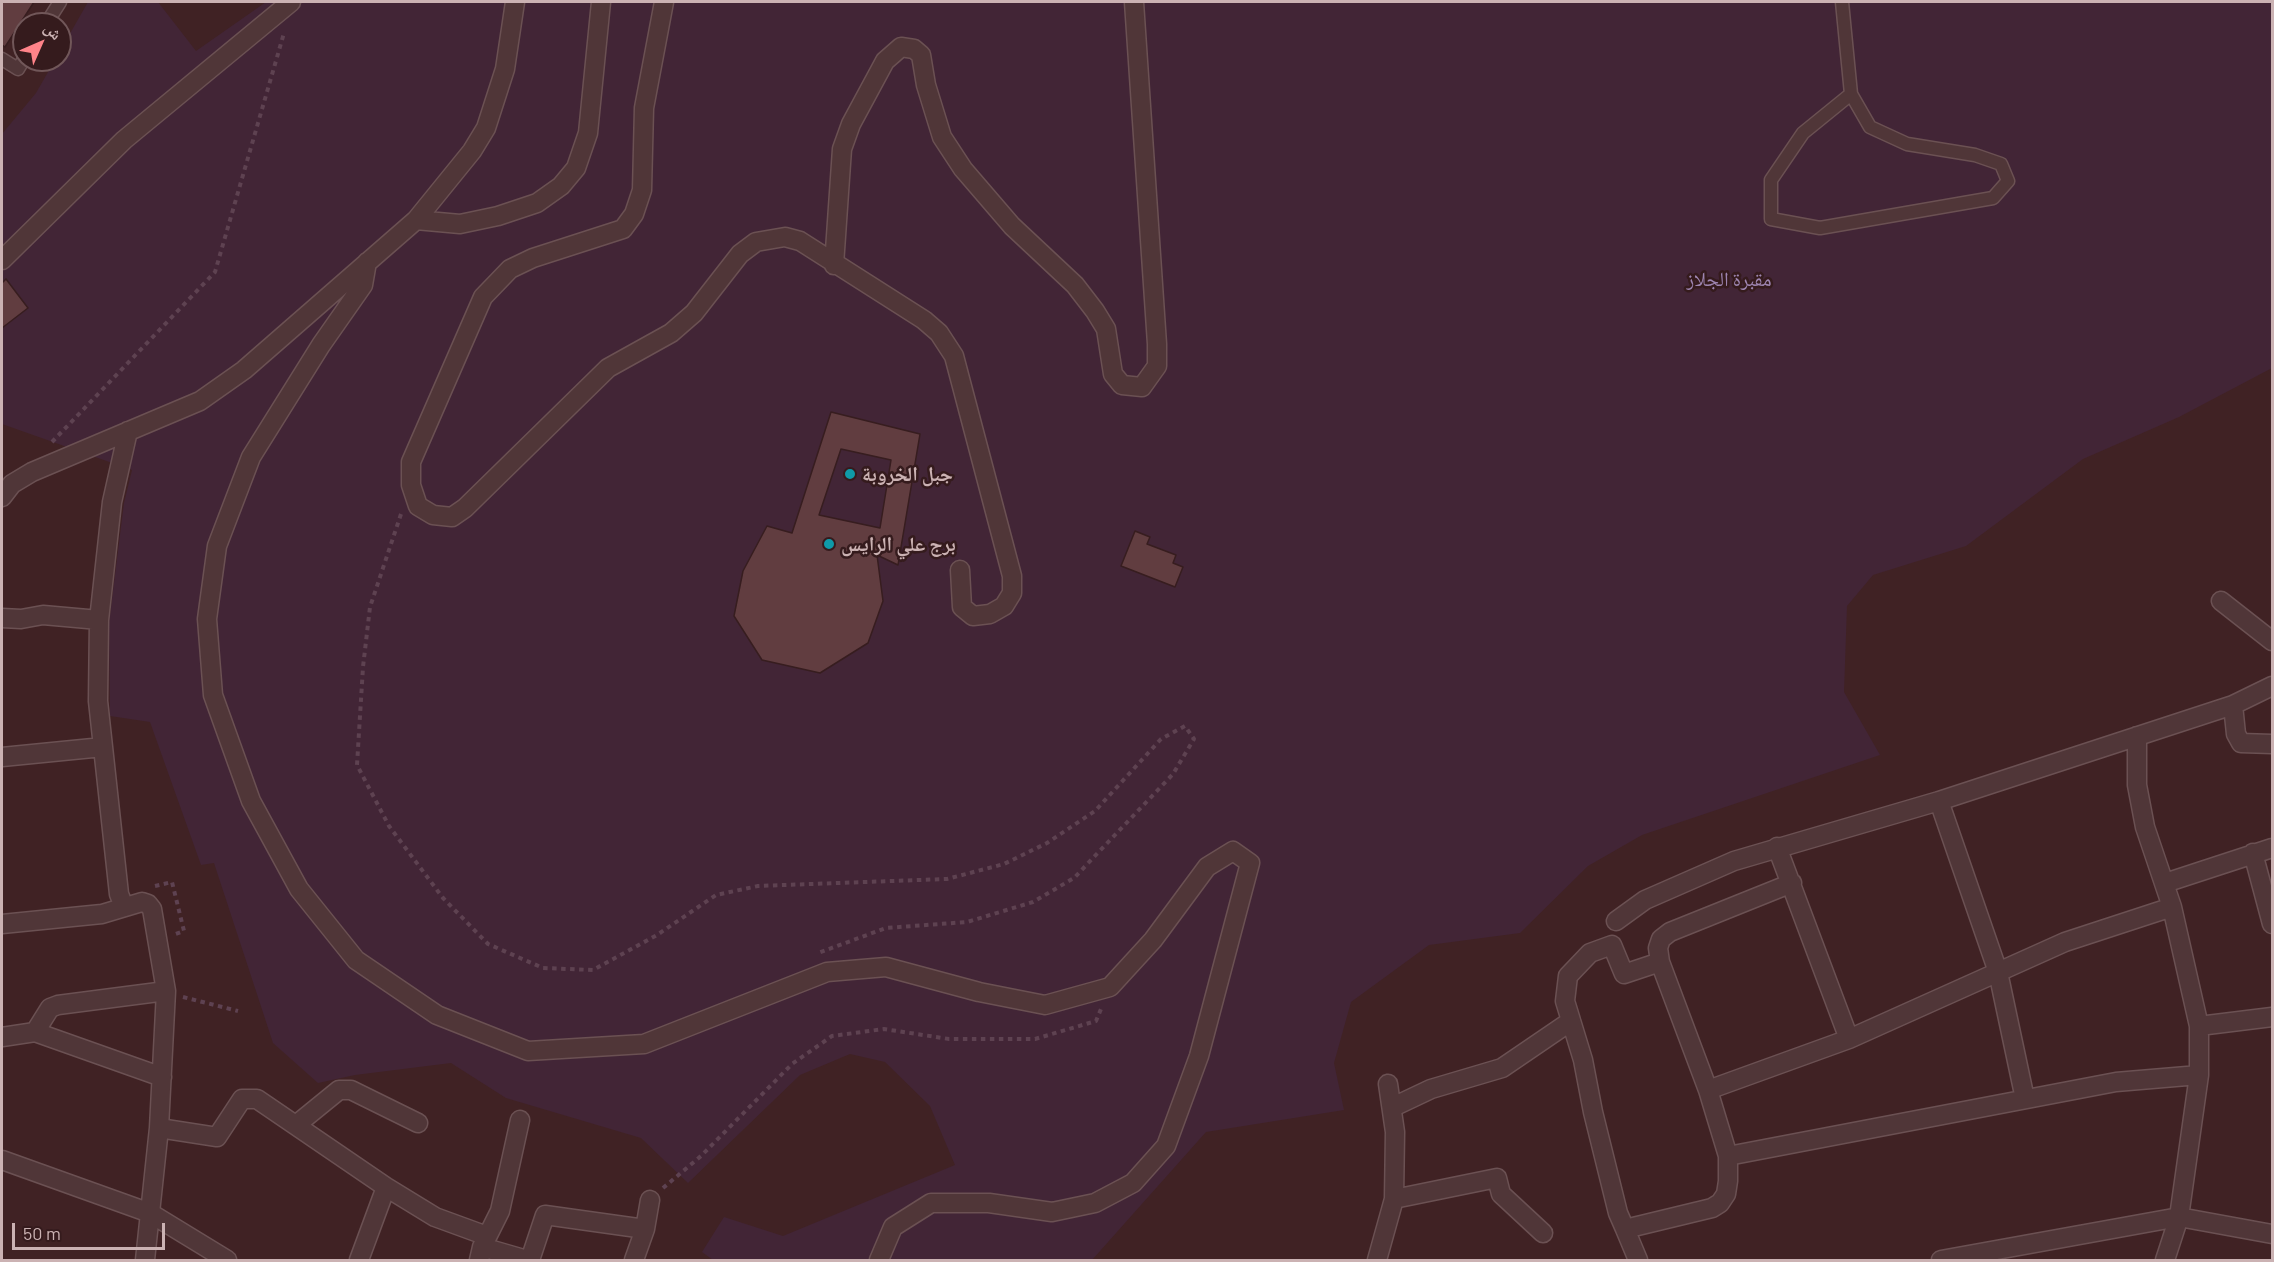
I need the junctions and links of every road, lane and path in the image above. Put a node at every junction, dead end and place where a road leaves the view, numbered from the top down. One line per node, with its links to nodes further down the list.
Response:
1 (291, 2): 10 (street)
2 (515, 2): 9 (street)
3 (601, 2): 9 (street)
4 (664, 2): 15 (street)
5 (1134, 2): 12 (street)
6 (1842, 2): 8 (lane)
7 (287, 24): 14 (path)
8 (1851, 94): 8 (lane)
9 (416, 219): 11 (street)
10 (2, 260)
11 (367, 262): 13 (street); 42 (street)
12 (834, 265): 15 (street); 17 (street)
13 (128, 431): 16 (street); 20 (street)
14 (45, 449)
15 (411, 485): 39 (path)
16 (2, 497)
17 (960, 570)
18 (2221, 601): 21 (street)
19 (2, 618): 20 (street)
20 (99, 621): 26 (street)
21 (2272, 641)
22 (2272, 686): 23 (street)
23 (2233, 705): 24 (street); 25 (street)
24 (2137, 736): 28 (street); 33 (street)
25 (2272, 744)
26 (103, 747): 27 (street); 34 (street)
27 (7, 757)
28 (1939, 801): 29 (street); 41 (street)
29 (1777, 847): 32 (street); 36 (street)
30 (2272, 848): 31 (street)
31 (2253, 853): 33 (street); 38 (street)
32 (1792, 882): 40 (street); 50 (street)
33 (2165, 883): 35 (street)
34 (124, 907): 37 (street); 43 (street)
35 (2172, 907): 41 (street); 47 (street)
36 (1617, 921)
37 (2, 924)
38 (2272, 924)
39 (814, 955)
40 (1660, 962): 46 (street); 54 (street)
41 (1998, 972): 50 (street); 55 (street)
42 (1110, 987): 65 (path); 78 (street)
43 (166, 991): 44 (path); 48 (street); 52 (street)
44 (238, 1011)
45 (2272, 1017): 47 (street)
46 (1571, 1022): 56 (street); 69 (street)
47 (2199, 1026): 51 (street)
48 (35, 1032): 49 (street); 52 (street)
49 (2, 1037)
50 (1849, 1039): 54 (street)
51 (2199, 1075): 55 (street); 67 (street)
52 (162, 1077): 60 (street)
53 (1388, 1084): 56 (street)
54 (1708, 1090): 61 (street)
55 (2025, 1100): 61 (street)
56 (1393, 1107): 64 (street)
57 (520, 1120): 72 (street)
58 (418, 1123): 59 (street)
59 (296, 1125): 60 (street); 63 (street)
60 (159, 1128): 66 (street)
61 (1728, 1156): 69 (street)
62 (2, 1160): 66 (street)
63 (386, 1187): 72 (street); 75 (street)
64 (1394, 1199): 70 (street); 79 (street)
65 (650, 1200): 68 (street)
66 (150, 1213): 73 (street); 74 (street)
67 (2179, 1217): 71 (street); 81 (street); 82 (street)
68 (645, 1229): 76 (street); 77 (street)
69 (1625, 1229): 80 (street)
70 (1543, 1233)
71 (2272, 1234)
72 (483, 1248): 76 (street)
73 (145, 1260)
74 (227, 1260)
75 (359, 1260)
76 (528, 1260)
77 (634, 1260)
78 (879, 1260)
79 (1377, 1260)
80 (1638, 1260)
81 (1941, 1260)
82 (2165, 1260)

